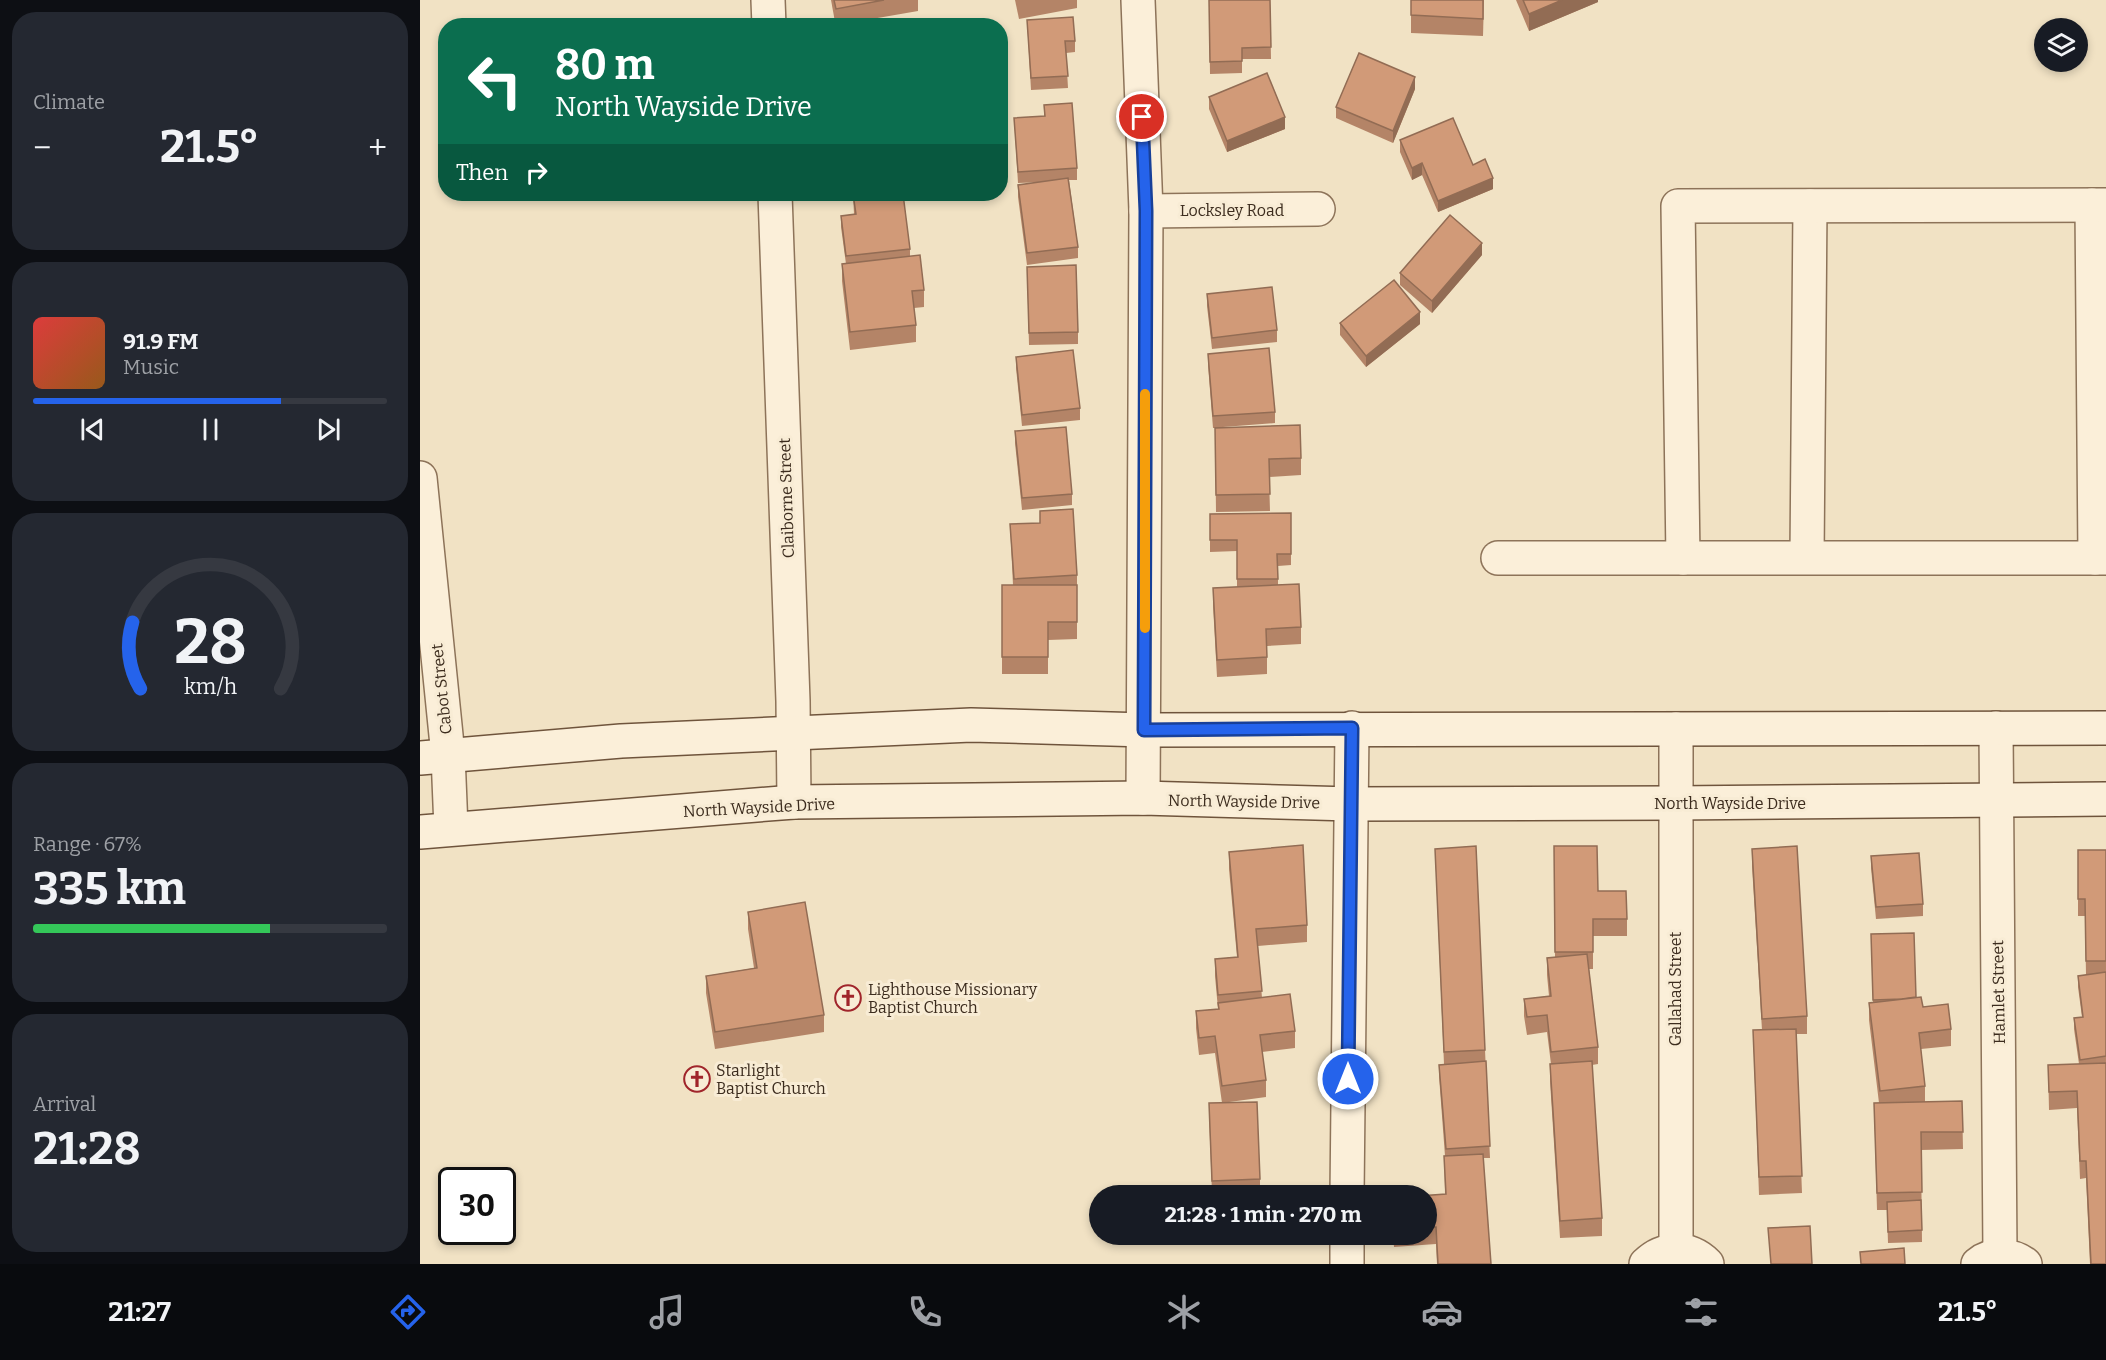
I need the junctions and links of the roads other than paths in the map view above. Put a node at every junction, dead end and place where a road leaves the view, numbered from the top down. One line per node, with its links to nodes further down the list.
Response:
1 (768, 0): 3 (street)
2 (1138, 0): 8 (street)
3 (769, 18)
4 (775, 201): 19 (street, Claiborne Street)
5 (1810, 206): 6 (street); 10 (street); 12 (street)
6 (2099, 206): 13 (street)
7 (1318, 209): 8 (street, Locksley Road)
8 (1146, 211): 18 (street)
9 (420, 478): 20 (street, Cabot Street)
10 (1807, 557): 12 (street); 13 (street)
11 (1498, 558): 12 (street)
12 (1683, 558)
13 (2101, 558)
14 (1352, 728): 17 (street); 18 (street); 26 (street)
15 (1996, 728): 16 (street); 17 (street); 23 (street, Hamlet Street)
16 (2106, 728)
17 (1676, 729): 25 (street, Gallahad Street)
18 (1144, 730): 19 (street); 21 (street)
19 (794, 735): 20 (street); 24 (street, Claiborne Street)
20 (434, 756): 27 (street, Cabot Street)
21 (1143, 798): 24 (street, North Wayside Drive); 26 (street, North Wayside Drive)
22 (2106, 799): 23 (street, North Wayside Drive)
23 (1996, 800): 25 (street, North Wayside Drive); 31 (street, Hamlet Street)
24 (794, 802): 27 (street, North Wayside Drive)
25 (1674, 803): 26 (street, North Wayside Drive); 30 (street, Gallahad Street)
26 (1351, 804): 28 (street)
27 (435, 830)
28 (1347, 1185)
29 (1347, 1245): 32 (street)
30 (1676, 1250): 33 (street); 34 (street)
31 (2001, 1261)
32 (1347, 1264)
33 (1646, 1264)
34 (1707, 1264)

